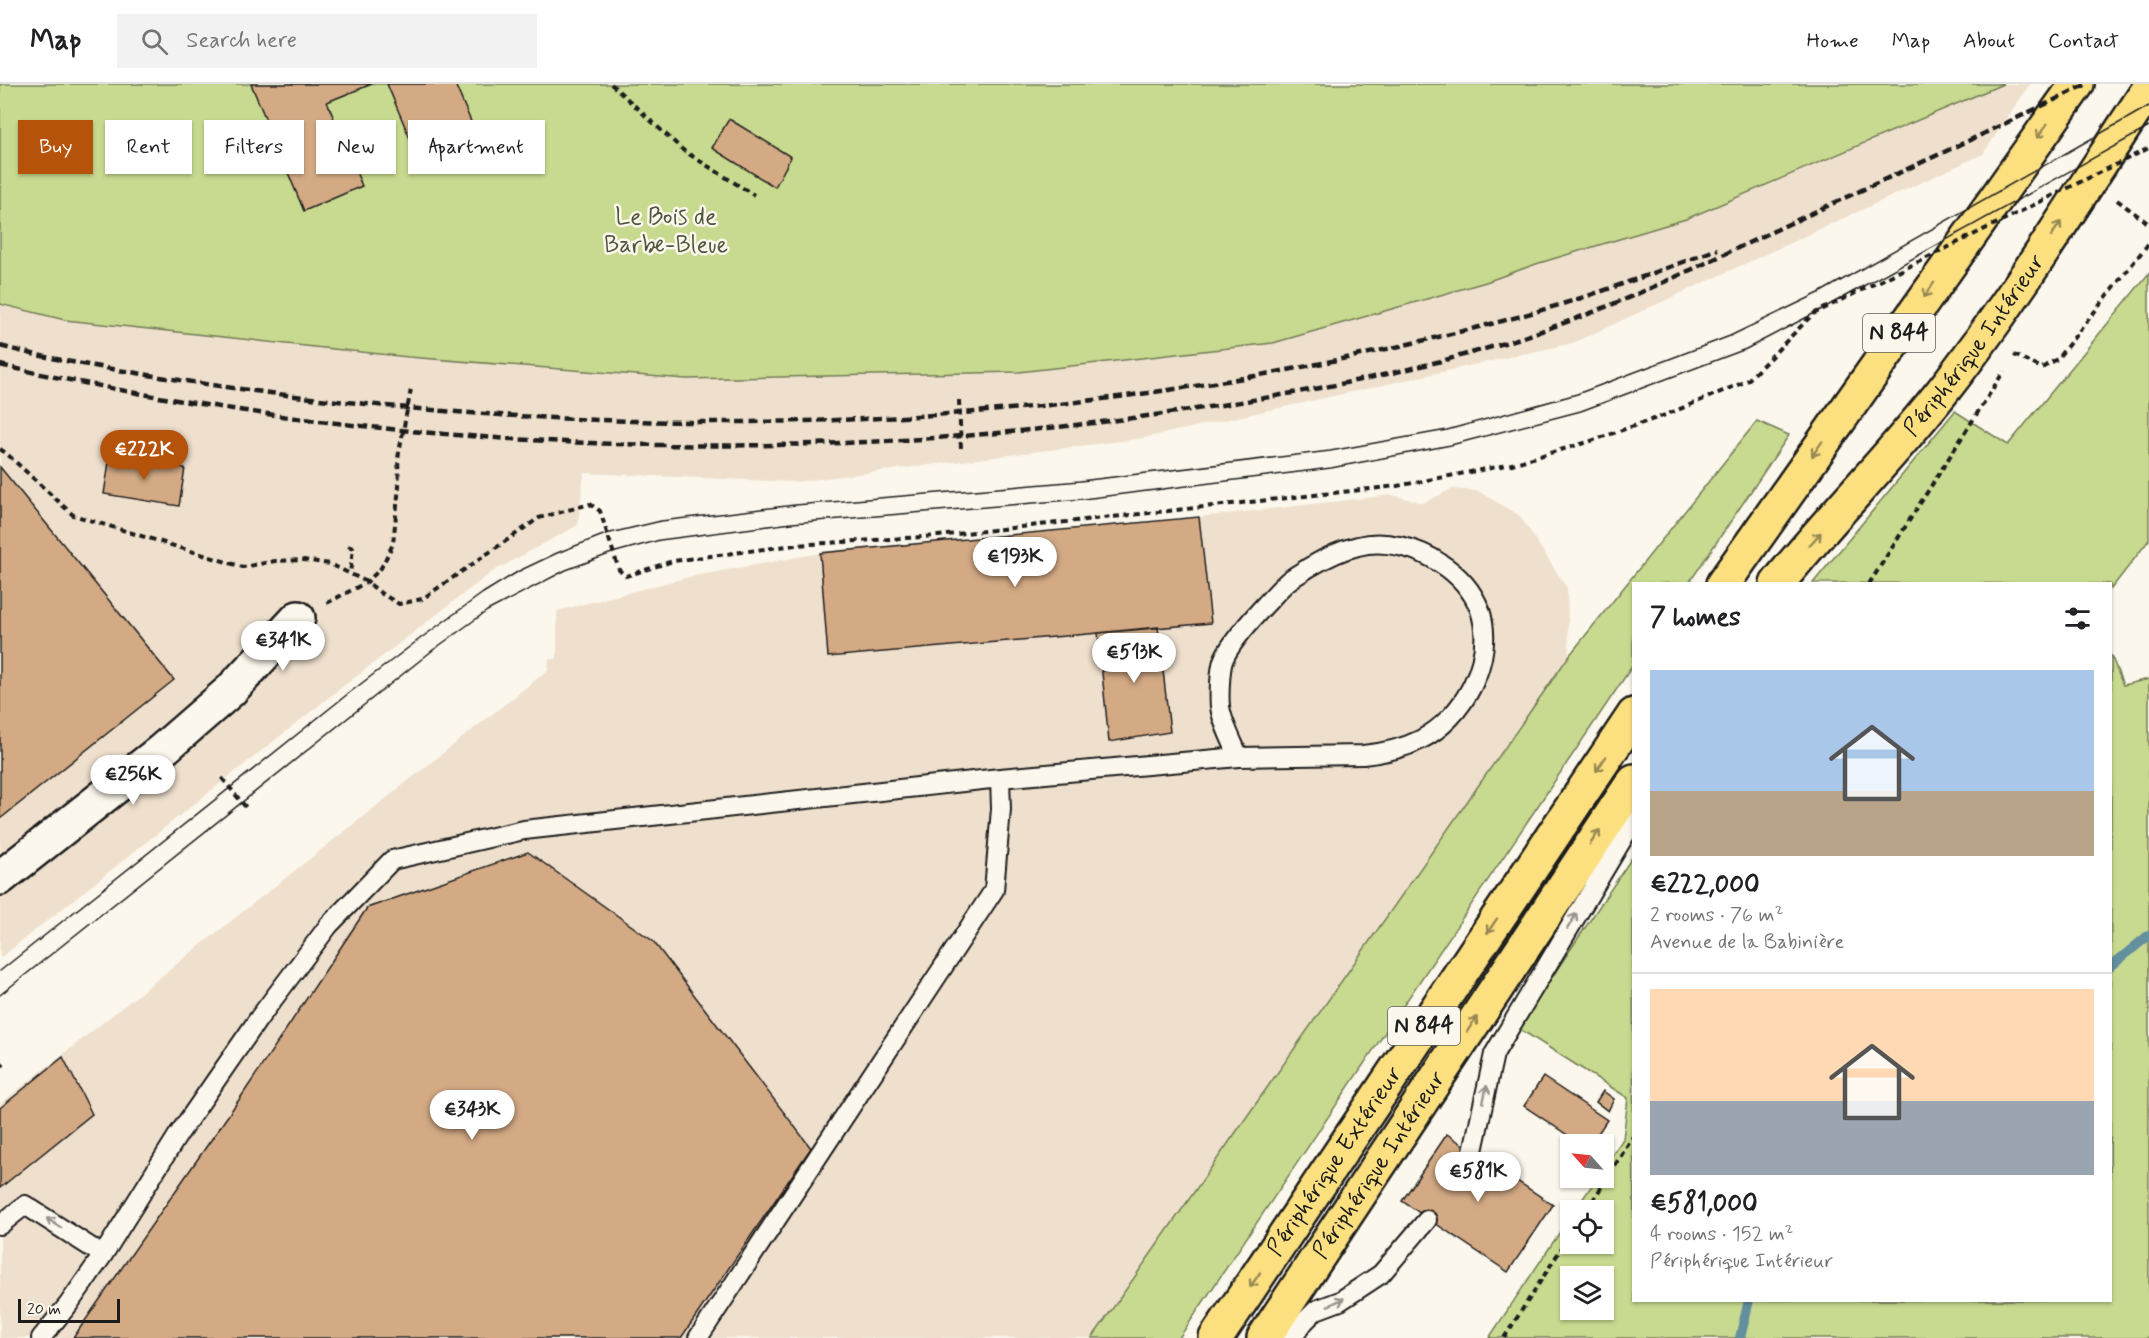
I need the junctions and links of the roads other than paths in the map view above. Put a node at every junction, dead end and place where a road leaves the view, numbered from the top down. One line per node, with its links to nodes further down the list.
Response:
1 (2077, 84): 3 (highway, N 844, one-way to 3)
2 (2149, 89): 4 (highway, Périphérique Intérieur / N 844, one-way to 2)
3 (1724, 582)
4 (1779, 582)
5 (298, 618): 11 (street)
6 (1632, 718): 18 (highway, Périphérique Extérieur / N 844, one-way to 18)
7 (1239, 757): 7 (lane); 8 (lane)
8 (1000, 778): 15 (lane); 17 (lane)
9 (1632, 784): 19 (highway, Périphérique Intérieur / N 844, one-way to 9)
10 (1632, 823): 12 (lane, one-way to 10)
11 (0, 878)
12 (1473, 1151)
13 (1427, 1220): 20 (lane, one-way to 13)
14 (0, 1225): 15 (lane, one-way to 14)
15 (103, 1255): 16 (lane)
16 (41, 1338)
17 (698, 1338)
18 (1216, 1338)
19 (1264, 1338)
20 (1292, 1338)

